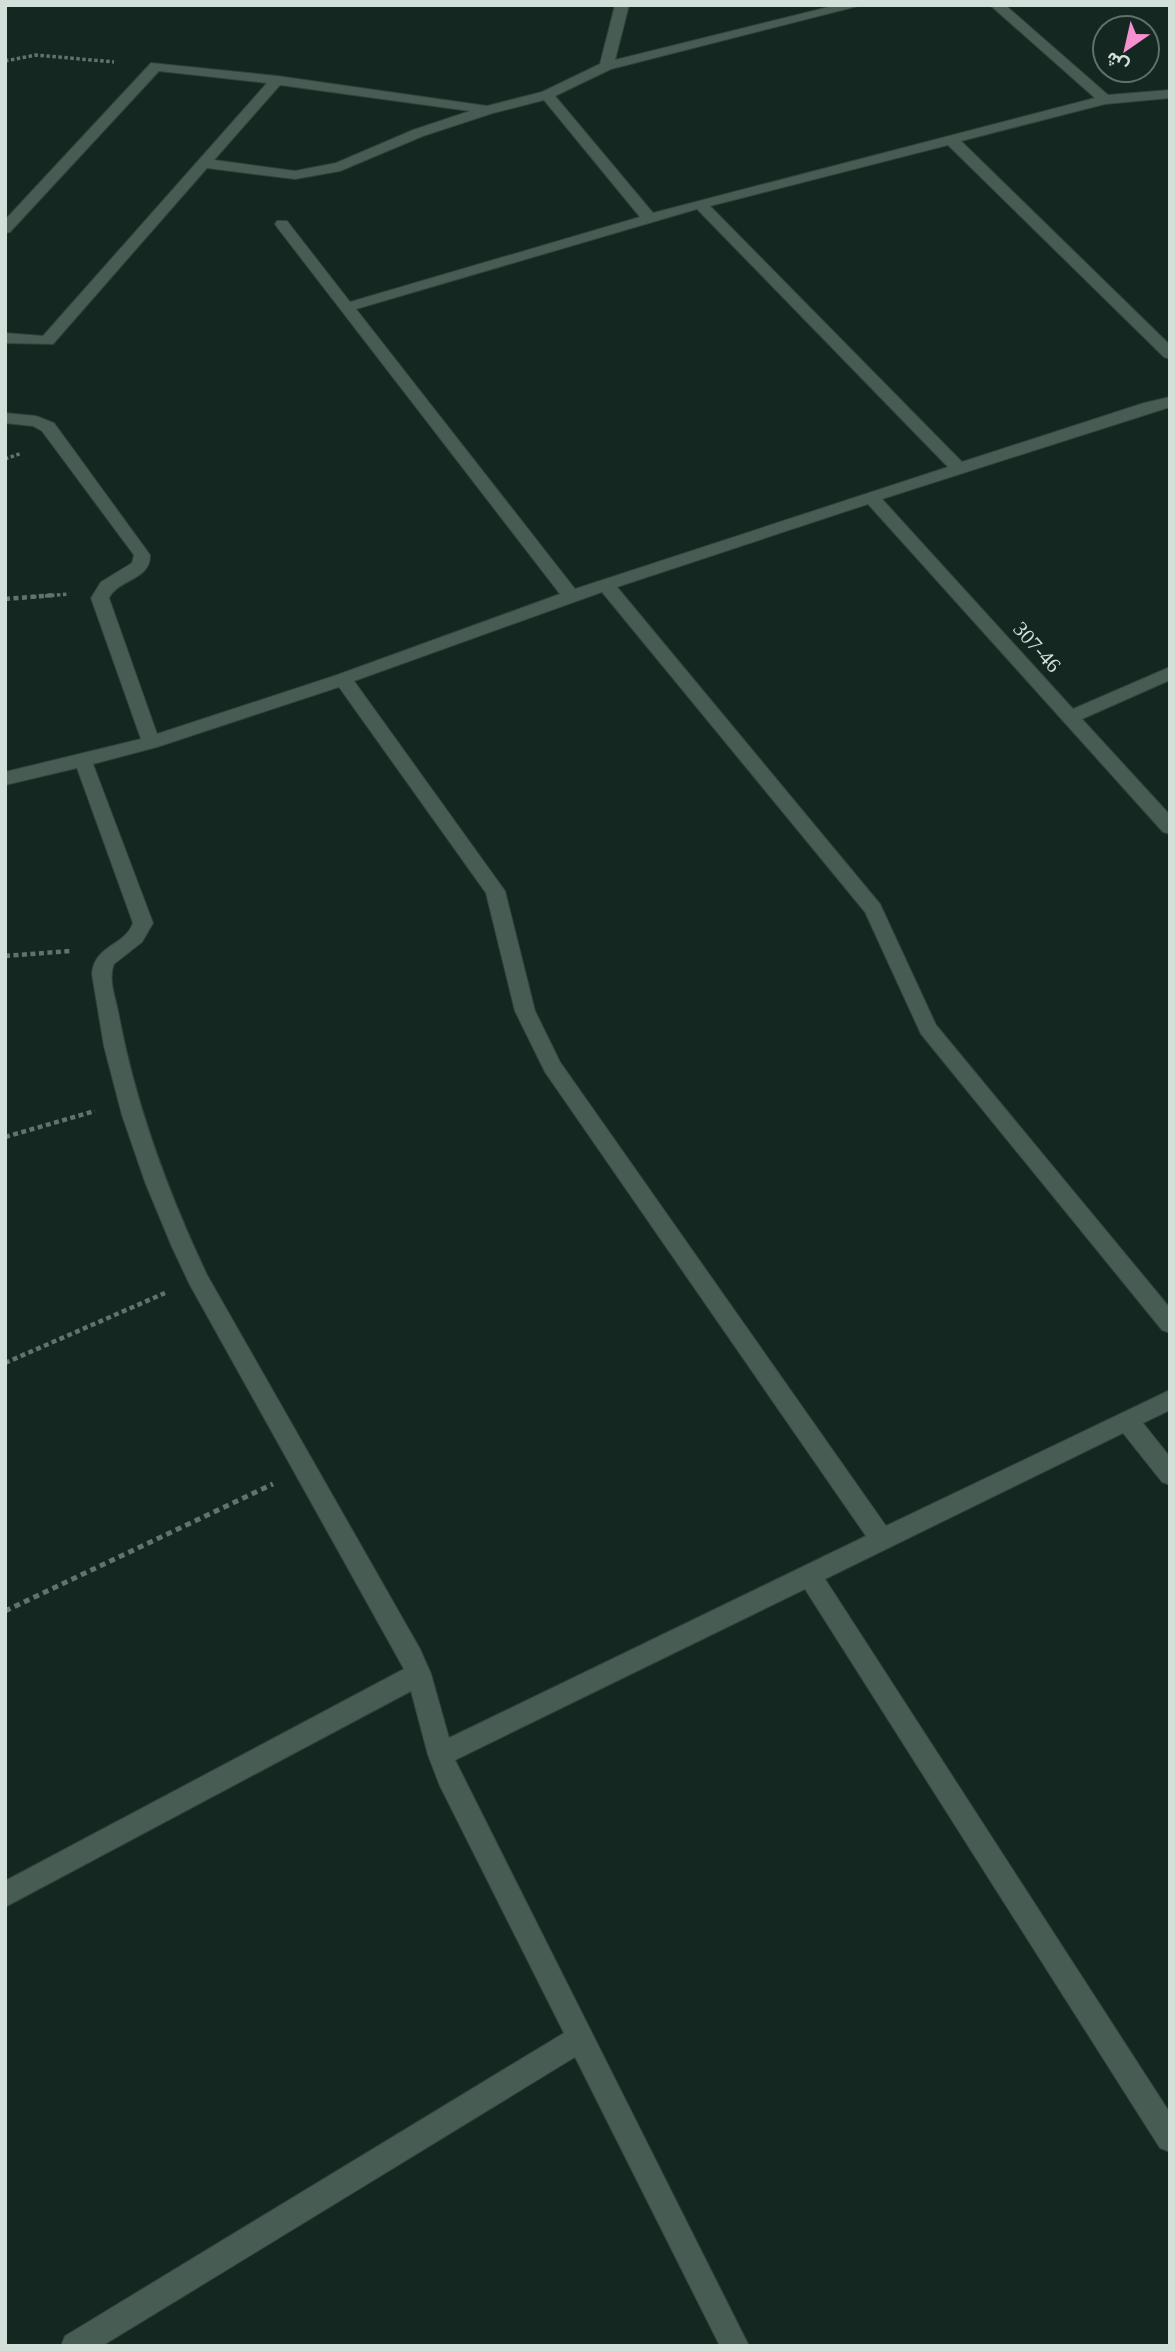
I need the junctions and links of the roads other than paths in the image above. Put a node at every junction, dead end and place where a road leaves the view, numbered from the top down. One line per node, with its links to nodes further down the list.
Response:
1 (622, 5): 4 (street)
2 (855, 5): 4 (street)
3 (997, 5): 8 (street)
4 (606, 66): 7 (street)
5 (277, 80): 9 (street); 11 (street); 15 (street)
6 (1170, 94): 8 (street)
7 (547, 95): 9 (street); 13 (street)
8 (1105, 100): 10 (street)
9 (488, 110): 11 (street)
10 (951, 140): 12 (street); 18 (street)
11 (204, 163): 17 (street)
12 (699, 204): 13 (street); 21 (street)
13 (649, 218): 16 (street)
14 (282, 224): 16 (street)
15 (5, 229)
16 (345, 308): 24 (street)
17 (5, 338)
18 (1170, 354)
19 (1170, 402): 21 (street)
20 (5, 418): 28 (street)
21 (959, 468): 22 (street)
22 (871, 497): 23 (street); 27 (street, 307-46)
23 (605, 584): 24 (street); 32 (street)
24 (571, 596): 26 (street)
25 (1170, 673): 27 (street)
26 (342, 679): 28 (street); 36 (street)
27 (1070, 717): 31 (street, 307-46)
28 (151, 743): 29 (street)
29 (83, 760): 30 (street); 38 (street)
30 (5, 779)
31 (1170, 827)
32 (1170, 1324)
33 (1170, 1399): 34 (street)
34 (1127, 1420): 35 (street); 36 (street)
35 (1170, 1475)
36 (881, 1539): 37 (street)
37 (809, 1574): 39 (street); 42 (street)
38 (419, 1674): 39 (street); 40 (street)
39 (440, 1755): 41 (street)
40 (5, 1895)
41 (581, 2038): 43 (street); 44 (street)
42 (1170, 2138)
43 (75, 2346)
44 (735, 2346)

